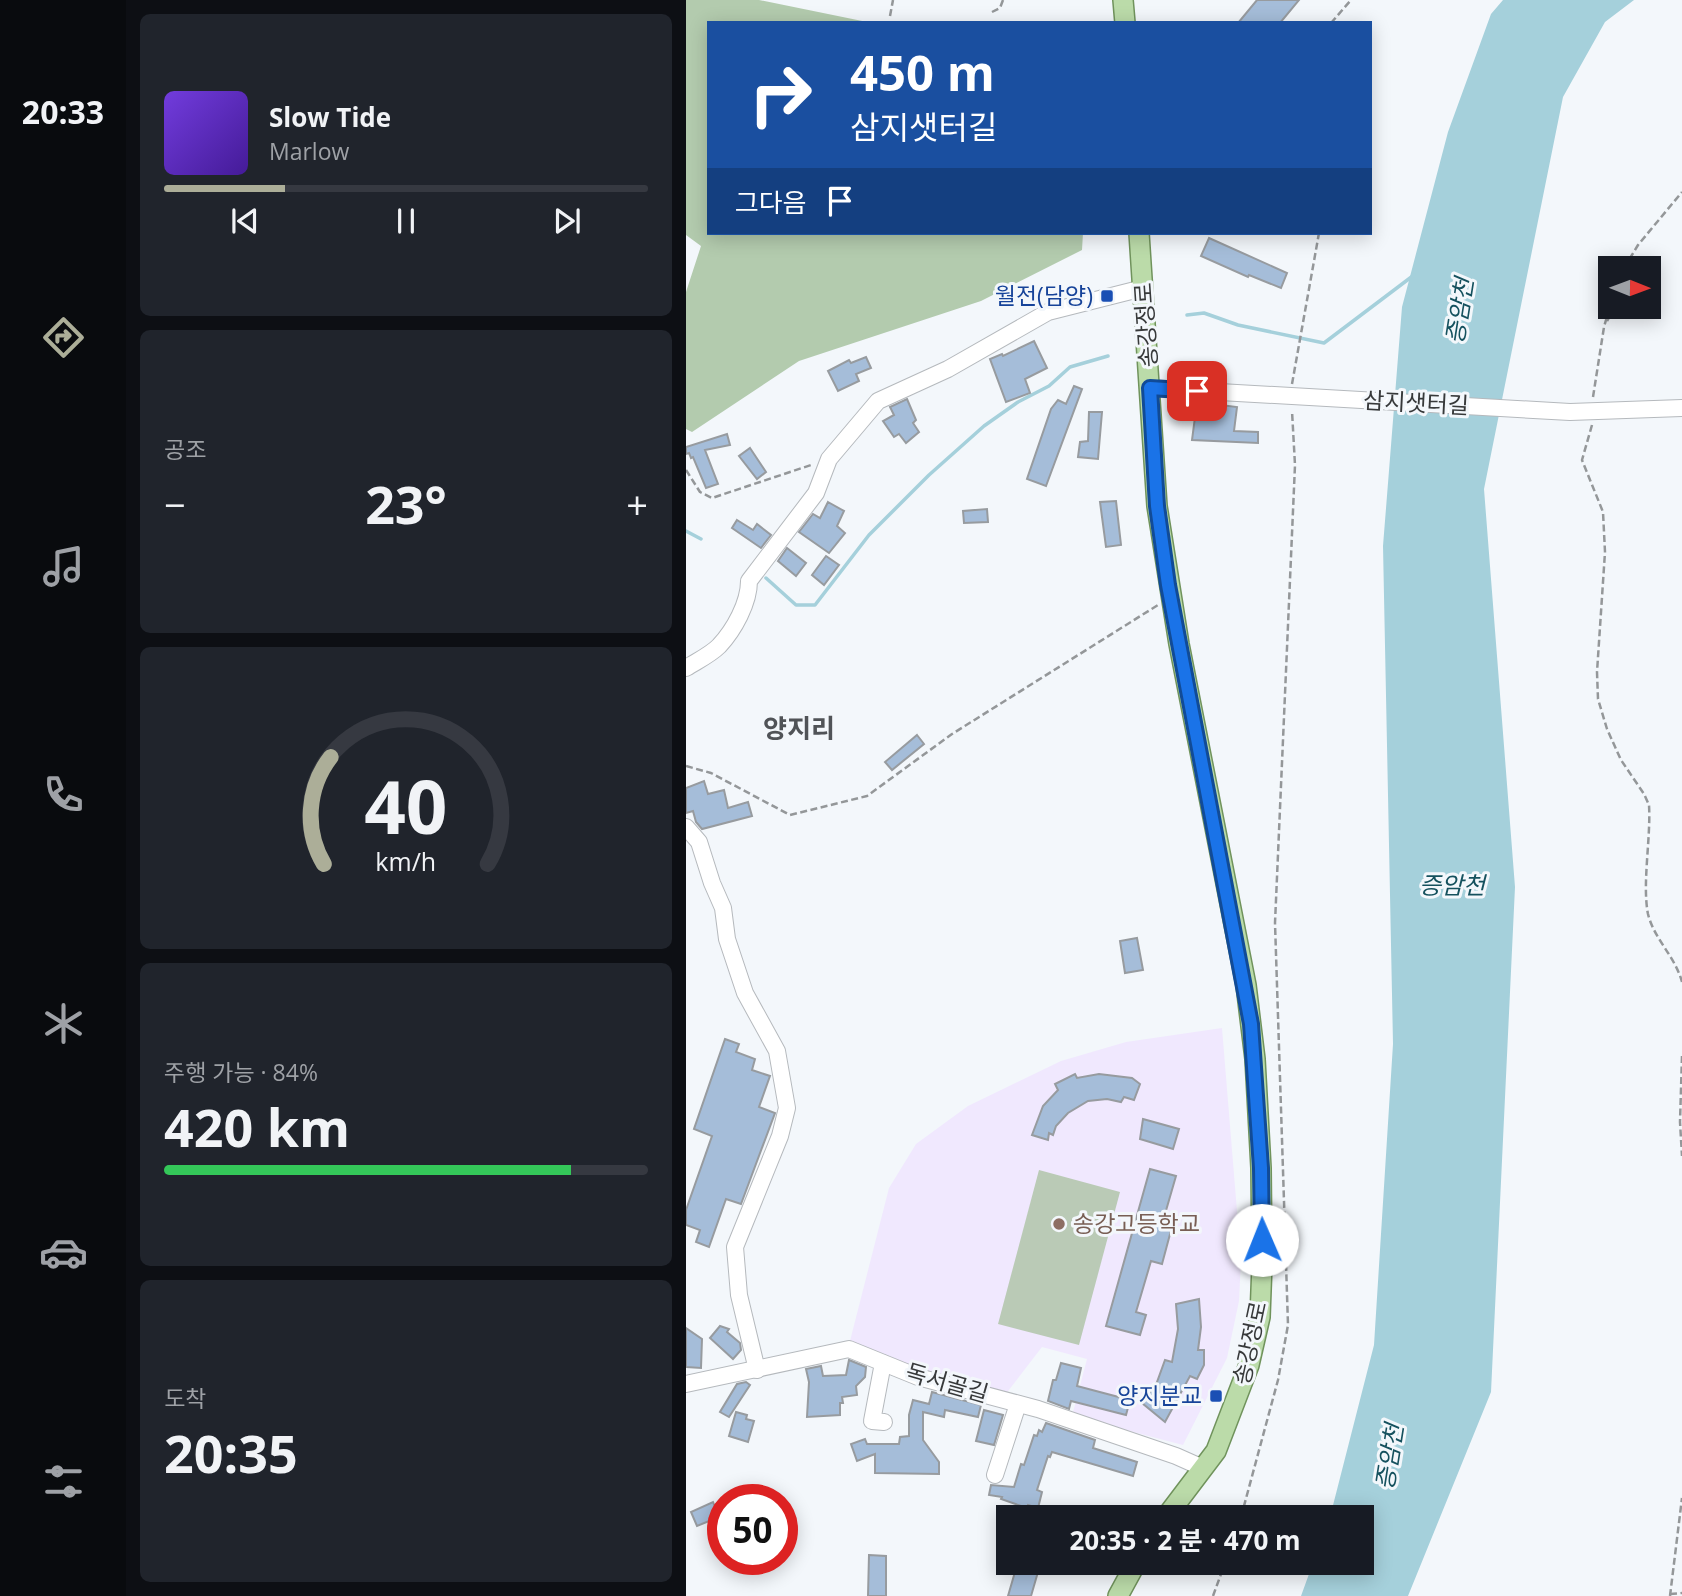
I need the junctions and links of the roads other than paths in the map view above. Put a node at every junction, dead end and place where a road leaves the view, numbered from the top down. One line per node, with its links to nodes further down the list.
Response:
1 (1123, 0): 2 (main road)
2 (1125, 21)
3 (1139, 235): 4 (main road, 송강정로)
4 (1143, 288): 5 (main road, 송강정로); 7 (street)
5 (1150, 388): 6 (street, 삼지샛터길); 14 (main road, 송강정로)
6 (1682, 408)
7 (686, 668)
8 (686, 827): 10 (street)
9 (883, 1363): 10 (street, 독서골길); 12 (street, 독서골길); 13 (street)
10 (757, 1370): 11 (street, 독서골길)
11 (686, 1384)
12 (1018, 1404): 14 (street, 독서골길); 15 (street)
13 (884, 1422)
14 (1203, 1468): 16 (main road, 송강정로)
15 (995, 1475)
16 (1175, 1505)
17 (1129, 1575): 18 (main road)
18 (1118, 1596)

